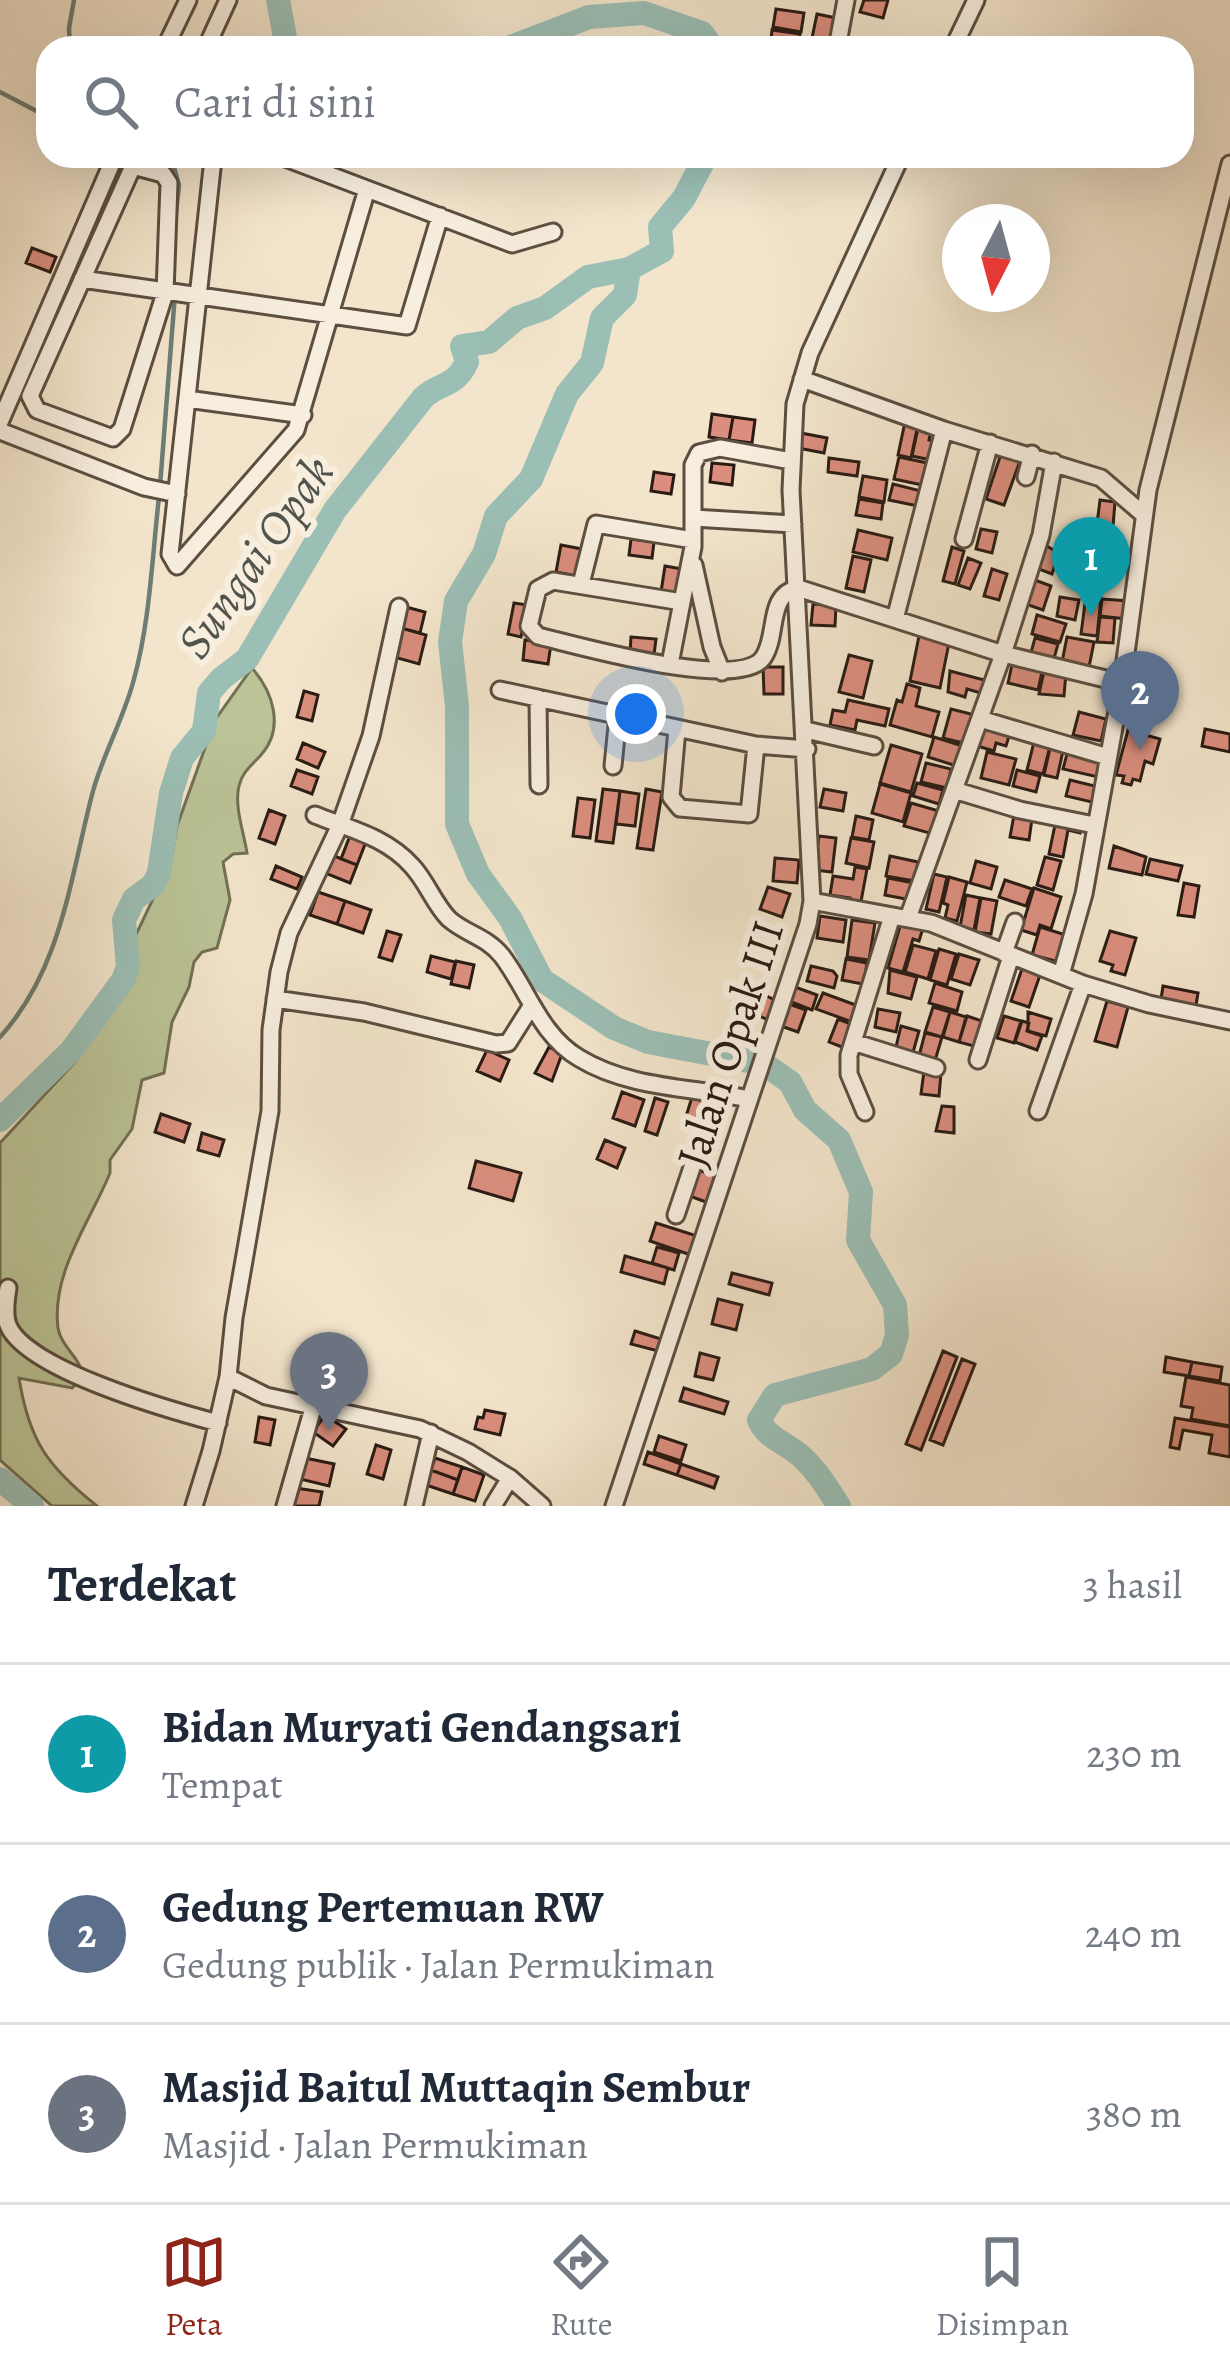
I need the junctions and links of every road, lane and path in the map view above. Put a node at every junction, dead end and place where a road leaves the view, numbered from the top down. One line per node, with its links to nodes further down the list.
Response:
1 (188, 0): 5 (street)
2 (228, 0): 6 (street)
3 (846, 0): 7 (street)
4 (970, 1): 8 (street)
5 (171, 36)
6 (212, 36)
7 (838, 36)
8 (957, 36)
9 (1230, 164): 33 (street)
10 (110, 168): 25 (street)
11 (131, 168): 19 (street)
12 (144, 168): 20 (street)
13 (212, 168): 20 (street)
14 (312, 168): 16 (street)
15 (896, 168): 22 (street, Jalan Opak III)
16 (368, 189): 17 (street); 21 (street)
17 (440, 216): 18 (street); 21 (street)
18 (553, 232)
19 (82, 279): 20 (street); 20 (street)
20 (181, 295): 21 (street); 23 (street)
21 (332, 314): 24 (street)
22 (802, 379): 26 (street); 29 (street, Jalan Opak III)
23 (187, 399): 24 (street); 32 (street)
24 (303, 415): 37 (street)
25 (0, 426): 32 (street)
26 (944, 430): 27 (street); 44 (street)
27 (990, 443): 28 (street); 38 (street)
28 (1032, 454): 30 (street); 31 (street)
29 (791, 461): 34 (street); 35 (street, Jalan Opak III)
30 (1054, 462): 33 (street); 45 (street)
31 (1026, 477)
32 (167, 492): 36 (street)
33 (1144, 515): 48 (street)
34 (693, 518): 35 (street); 39 (street)
35 (793, 524): 41 (street, Jalan Opak III)
36 (172, 526): 37 (street); 37 (street)
37 (209, 532)
38 (964, 539)
39 (693, 548): 40 (street); 42 (street); 47 (street)
40 (581, 584): 42 (street); 46 (street)
41 (798, 588): 44 (street); 47 (street); 54 (street, Jalan Opak III)
42 (682, 602): 46 (street)
43 (399, 607): 63 (street)
44 (895, 619): 45 (street)
45 (1003, 654): 48 (street); 52 (street)
46 (670, 664): 47 (street)
47 (722, 672)
48 (1122, 683): 58 (street)
49 (500, 690): 50 (street)
50 (538, 698): 51 (street); 60 (street)
51 (618, 716): 53 (street); 59 (street)
52 (980, 719): 58 (street); 61 (street)
53 (677, 729): 55 (street); 55 (street)
54 (806, 730): 56 (street); 57 (street, Jalan Opak III)
55 (756, 745): 57 (street)
56 (874, 746)
57 (807, 749): 65 (street, Jalan Opak III)
58 (1108, 757): 64 (street)
59 (613, 766)
60 (539, 785)
61 (954, 790): 64 (street); 66 (street)
62 (315, 815): 63 (street)
63 (340, 825): 71 (street); 72 (street)
64 (1094, 825): 69 (street)
65 (812, 901): 66 (street); 78 (street, Jalan Opak III)
66 (900, 917): 68 (street); 74 (street)
67 (1015, 922): 68 (street)
68 (1008, 955): 69 (street); 75 (street)
69 (1061, 975): 70 (street)
70 (1083, 984): 73 (street); 79 (street)
71 (275, 999): 72 (street); 83 (street)
72 (532, 1005): 77 (street)
73 (1230, 1021)
74 (853, 1042): 76 (street); 80 (street)
75 (978, 1060)
76 (936, 1068)
77 (717, 1093): 78 (street); 81 (street)
78 (751, 1093): 93 (street, Jalan Opak III)
79 (1038, 1111)
80 (865, 1112)
81 (676, 1215)
82 (8, 1288): 85 (street)
83 (228, 1377): 84 (street); 85 (street)
84 (313, 1408): 86 (street); 89 (street)
85 (218, 1423): 88 (street)
86 (431, 1433): 87 (street); 90 (street)
87 (510, 1478): 91 (street); 92 (street)
88 (194, 1506)
89 (286, 1506)
90 (414, 1506)
91 (494, 1506)
92 (542, 1506)
93 (614, 1506)

